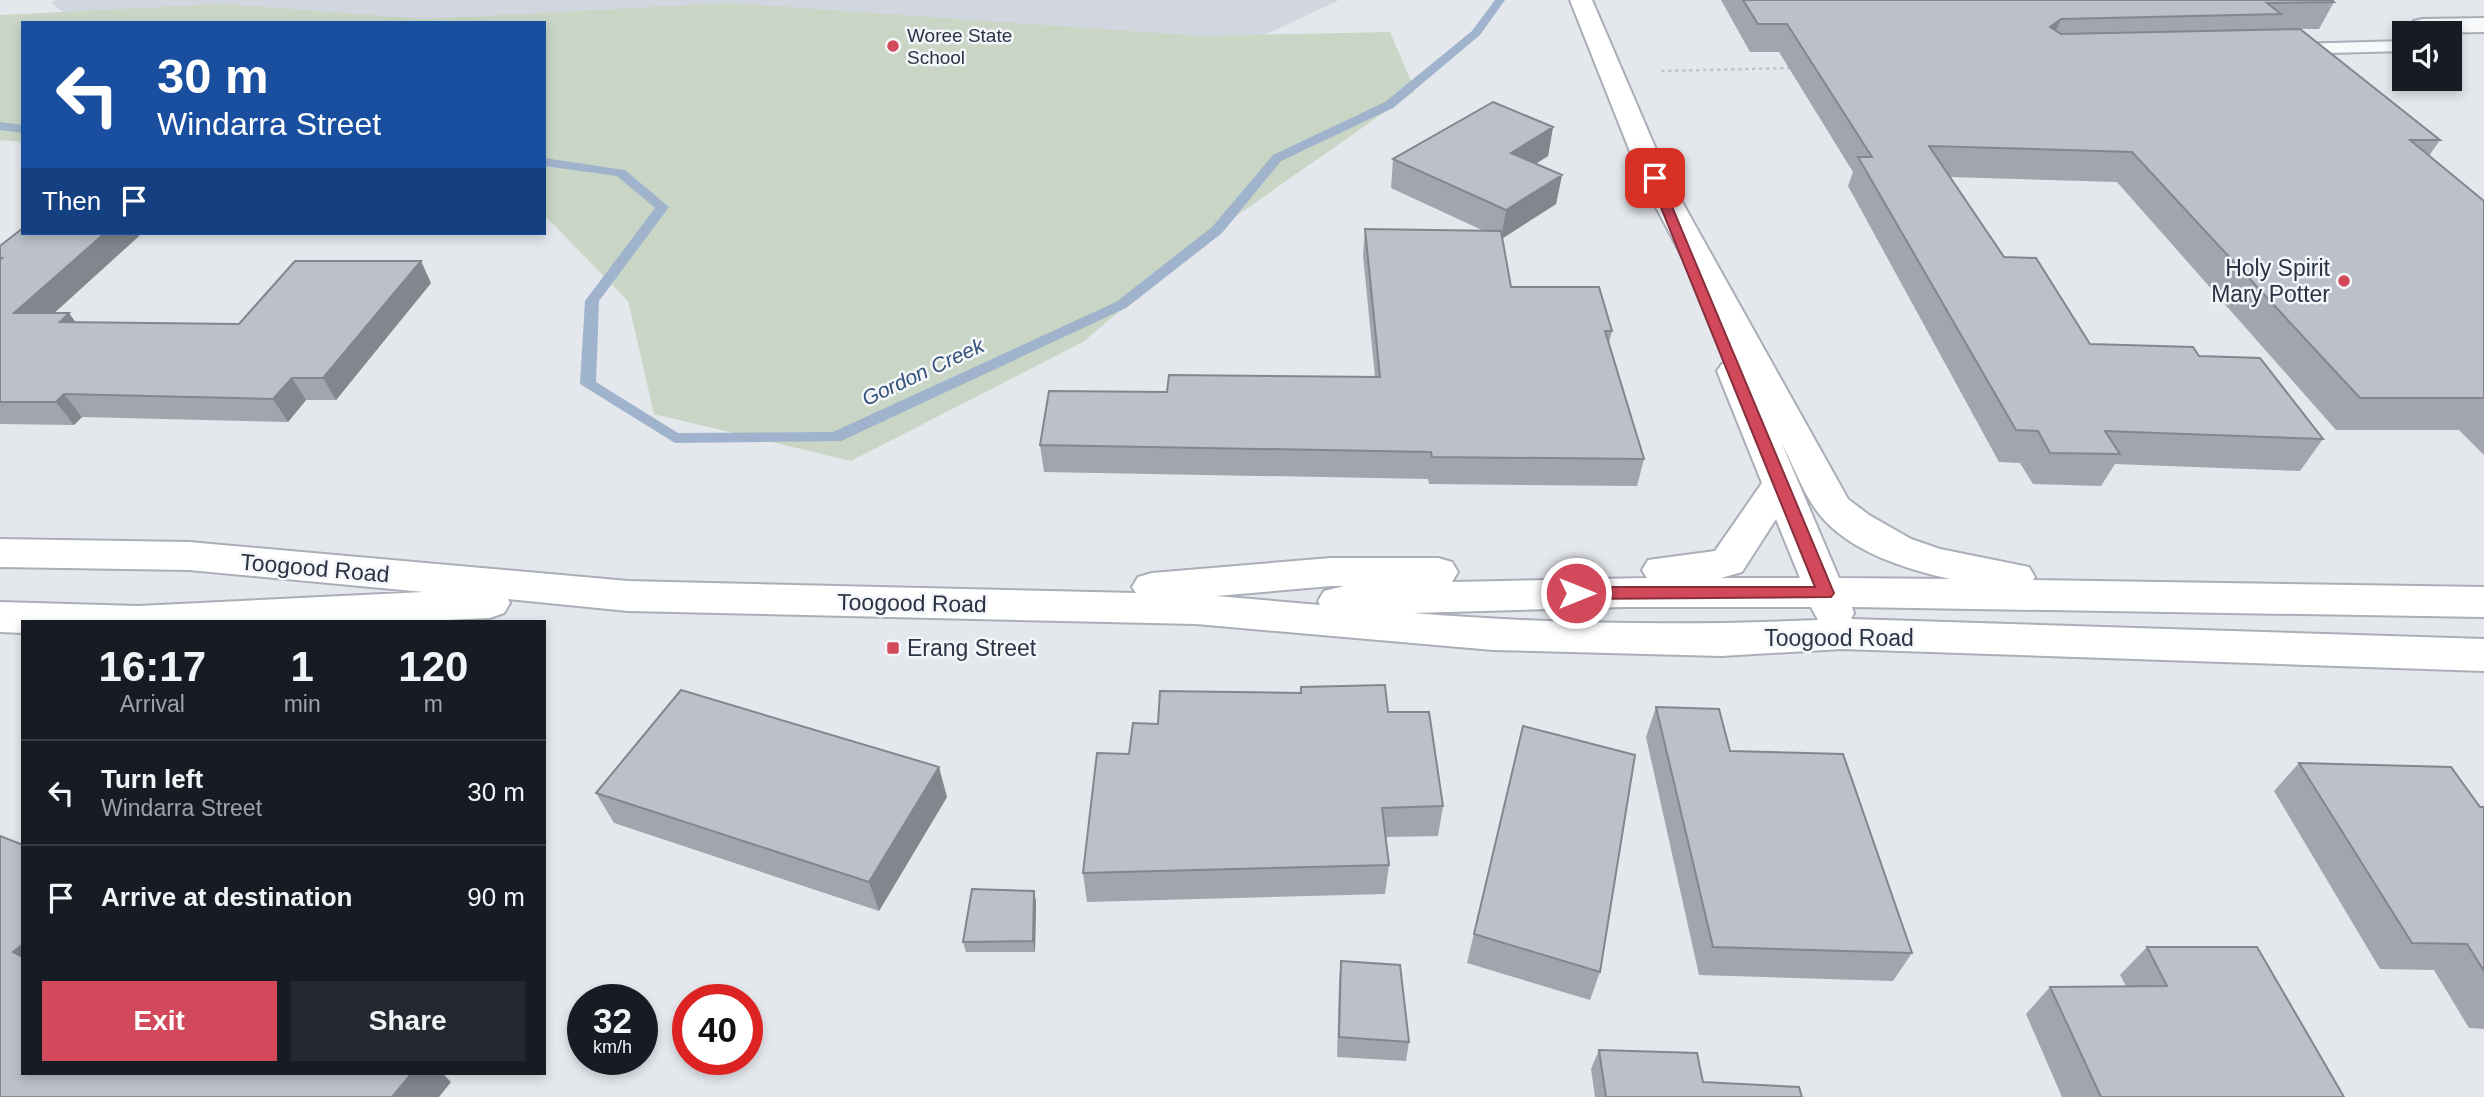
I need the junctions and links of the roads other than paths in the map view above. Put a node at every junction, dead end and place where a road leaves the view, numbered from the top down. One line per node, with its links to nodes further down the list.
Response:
1 (1581, 0): 6 (street)
2 (2484, 25): 3 (street)
3 (2462, 26)
4 (2392, 46): 5 (lane)
5 (2281, 49)
6 (1655, 178): 7 (street); 11 (street)
7 (1780, 484): 9 (street); 13 (street)
8 (0, 553): 10 (street, Toogood Road)
9 (1825, 593): 11 (street, Toogood Road); 14 (street, Toogood Road); 18 (street)
10 (628, 596): 13 (street, Toogood Road); 17 (street, Toogood Road)
11 (2133, 598): 12 (street, Toogood Road)
12 (2484, 602)
13 (940, 604): 14 (street, Toogood Road)
14 (1196, 609): 18 (street, Toogood Road)
15 (0, 618): 16 (street, Toogood Road)
16 (92, 620)
17 (158, 620)
18 (1842, 634): 19 (street, Toogood Road)
19 (2484, 655)

